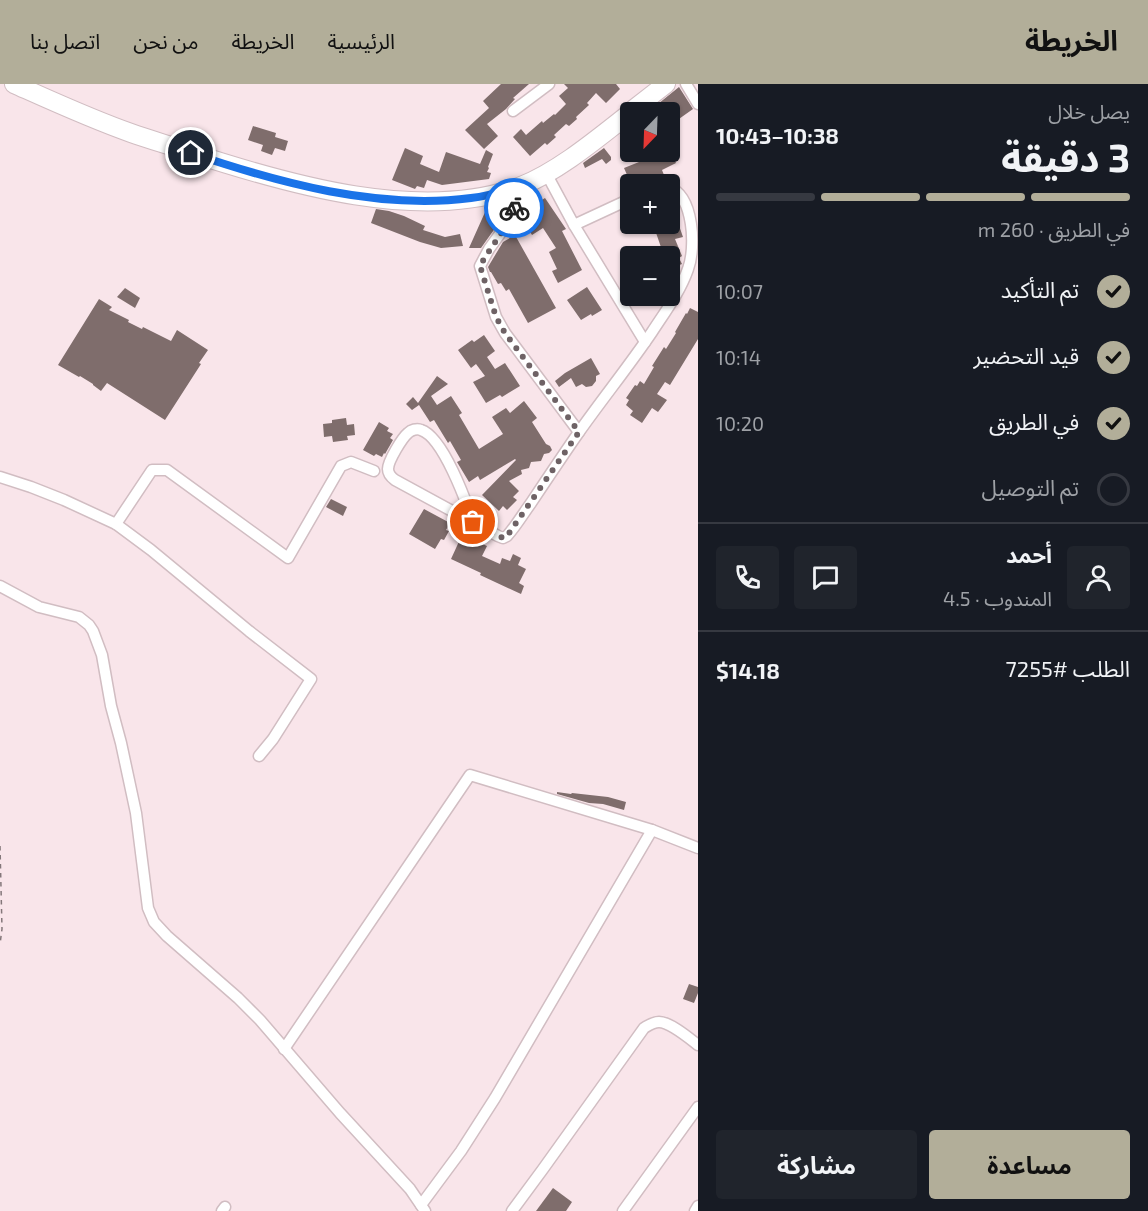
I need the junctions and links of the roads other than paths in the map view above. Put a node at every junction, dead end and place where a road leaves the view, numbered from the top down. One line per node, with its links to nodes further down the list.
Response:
1 (14, 84): 10 (main road)
2 (549, 84): 7 (street)
3 (666, 84): 5 (main road)
4 (686, 84): 6 (street)
5 (644, 102)
6 (698, 104)
7 (513, 111)
8 (620, 121): 9 (main road)
9 (546, 173): 10 (main road); 13 (street)
10 (521, 186): 15 (street)
11 (680, 195): 14 (street)
12 (620, 204): 13 (street)
13 (574, 225): 14 (street)
14 (645, 342): 15 (street)
15 (579, 432): 18 (street)
16 (374, 471): 19 (street)
17 (0, 477): 19 (street)
18 (473, 522): 18 (street)
19 (116, 524): 21 (street)
20 (0, 586): 25 (street)
21 (259, 756)
22 (652, 830): 23 (street); 25 (street); 28 (street)
23 (698, 848)
24 (698, 1045): 29 (street)
25 (284, 1048): 28 (street)
26 (698, 1107): 30 (street)
27 (698, 1206): 31 (street)
28 (423, 1208)
29 (512, 1211)
30 (623, 1211)
31 (695, 1211)

